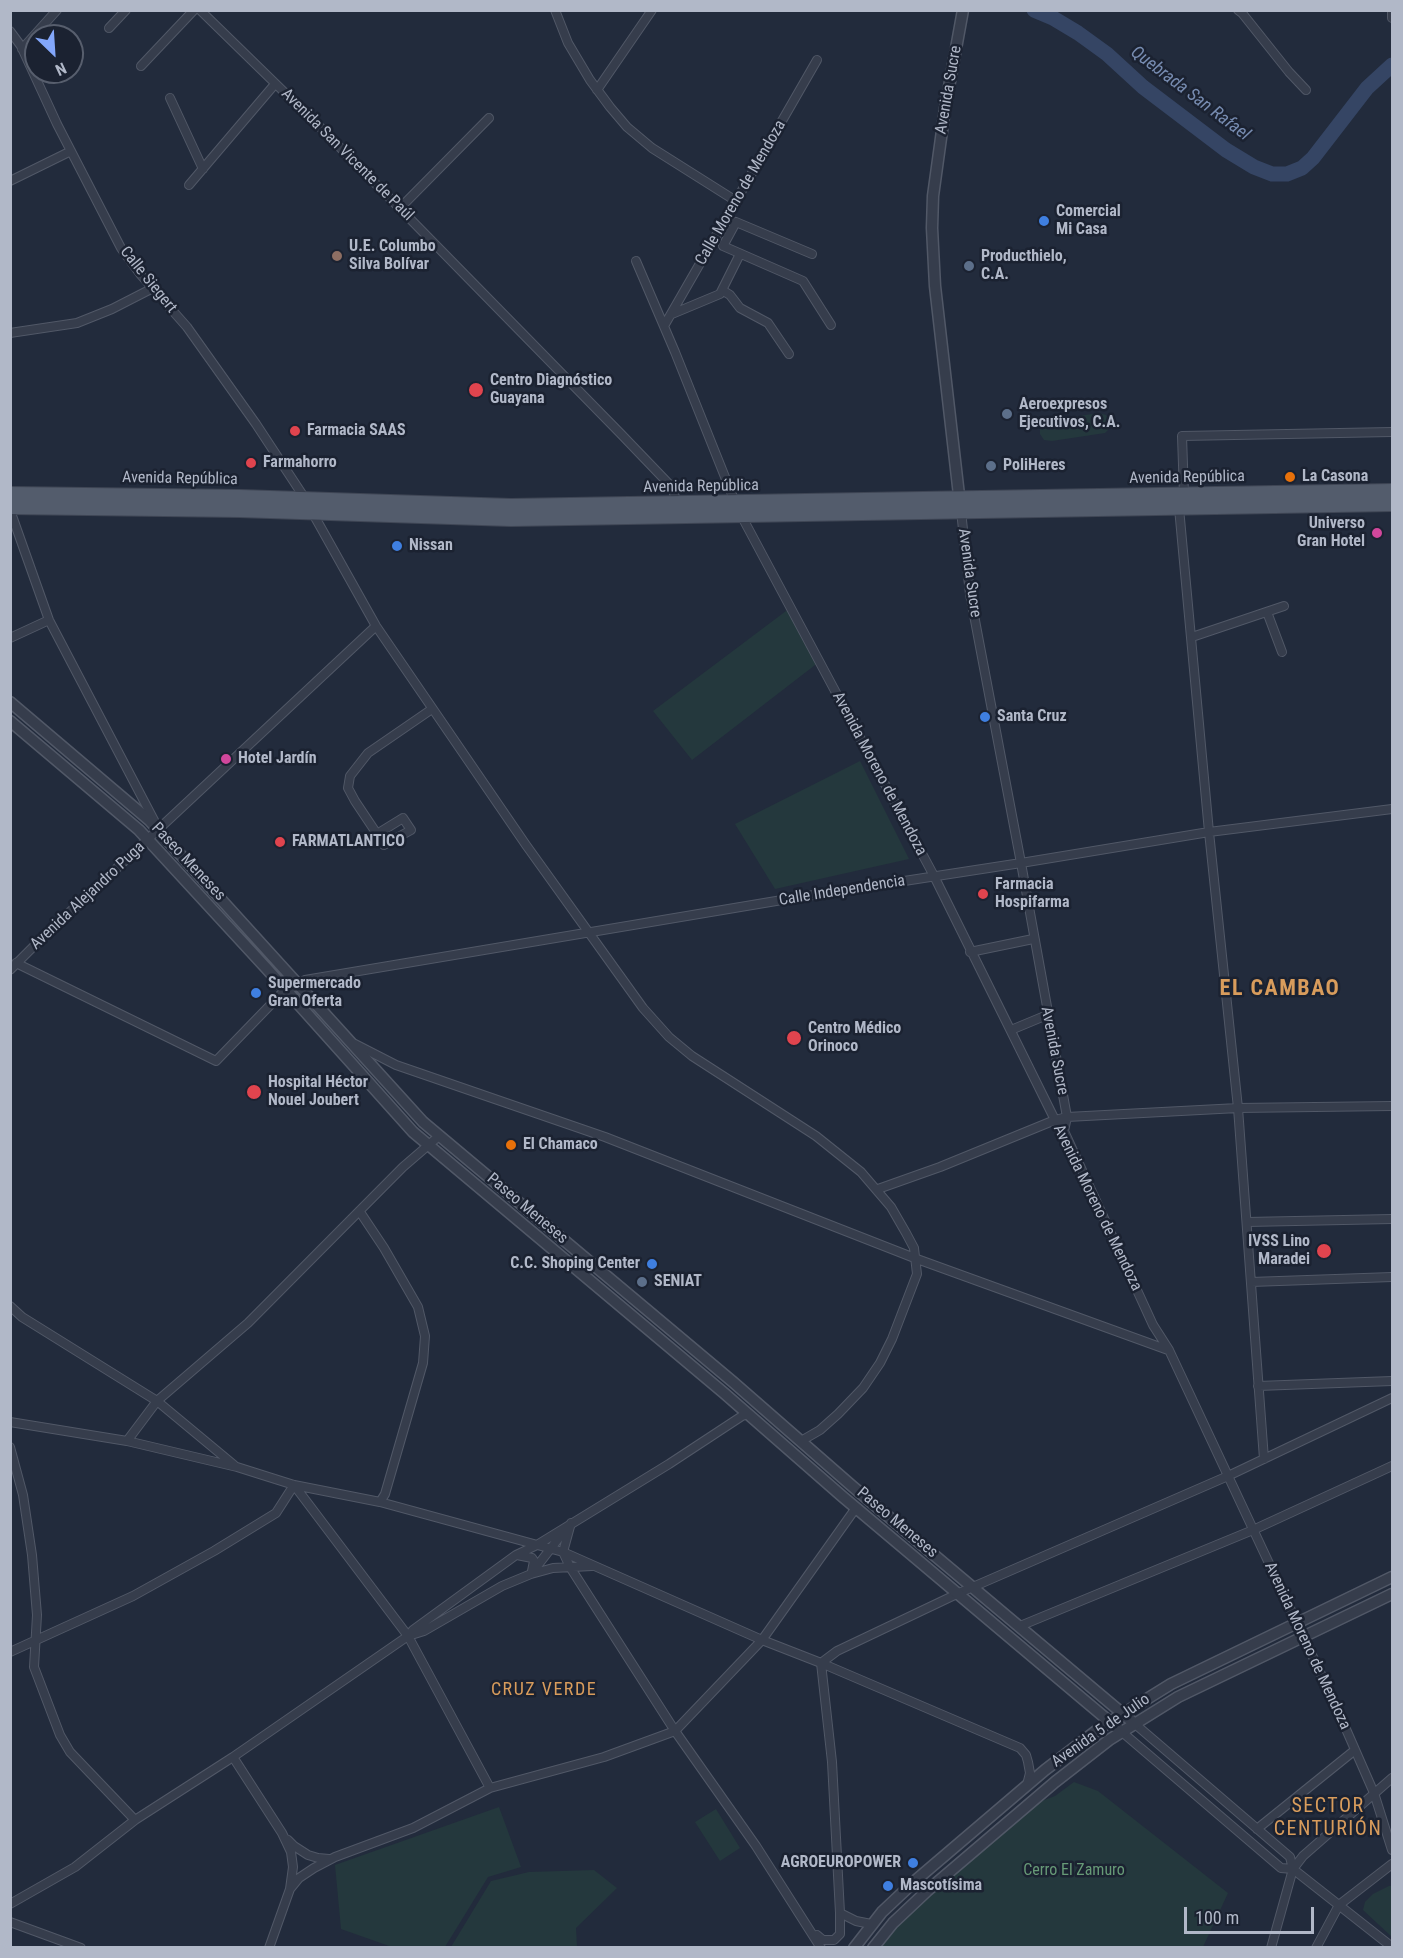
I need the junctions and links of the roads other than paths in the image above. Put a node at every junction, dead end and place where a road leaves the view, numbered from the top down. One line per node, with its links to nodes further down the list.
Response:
1 (57, 10): 13 (street)
2 (126, 10): 11 (street)
3 (194, 10): 15 (street)
4 (555, 10): 17 (street)
5 (652, 10): 17 (street)
6 (963, 10): 43 (street, Avenida Sucre)
7 (1392, 10): 10 (street)
8 (1243, 11): 18 (street)
9 (206, 12): 16 (street, Avenida San Vicente de Paúl)
10 (1392, 18)
11 (109, 28)
12 (10, 31): 13 (street, Calle Siegert)
13 (22, 49): 21 (street, Calle Siegert)
14 (817, 60): 25 (street, Calle Moreno de Mendoza)
15 (141, 66)
16 (275, 84): 22 (street); 26 (street, Avenida San Vicente de Paúl)
17 (597, 90): 25 (street)
18 (1306, 90)
19 (170, 98): 22 (street)
20 (489, 118): 26 (street)
21 (71, 151): 23 (street); 30 (street, Calle Siegert)
22 (203, 169): 24 (street)
23 (10, 181)
24 (189, 185)
25 (736, 201): 32 (street, Calle Moreno de Mendoza)
26 (400, 208): 46 (street, Avenida San Vicente de Paúl)
27 (740, 254): 28 (street); 31 (street); 33 (street)
28 (812, 254)
29 (636, 261): 34 (street)
30 (153, 288): 35 (street); 40 (street, Calle Siegert)
31 (722, 290): 32 (street); 36 (street)
32 (672, 314): 34 (street, Calle Moreno de Mendoza)
33 (831, 325)
34 (664, 326): 45 (street)
35 (10, 333)
36 (789, 354)
37 (1392, 432): 41 (street)
38 (1392, 491): 41 (main road, Avenida República)
39 (10, 494): 40 (main road, Avenida República)
40 (305, 499): 46 (main road, Avenida República); 47 (street, Calle Siegert)
41 (1182, 501): 42 (main road, Avenida República); 43 (main road, Avenida República); 52 (street)
42 (1392, 504)
43 (960, 505): 45 (main road, Avenida República); 63 (street, Avenida Sucre)
44 (10, 509): 47 (main road, Avenida República); 50 (street)
45 (738, 509): 46 (main road, Avenida República); 64 (street, Avenida Moreno de Mendoza)
46 (677, 510): 47 (main road, Avenida República)
47 (312, 513): 51 (street, Calle Siegert)
48 (1284, 606): 49 (street)
49 (1267, 612): 52 (street); 54 (street)
50 (49, 620): 53 (street); 59 (street)
51 (376, 626): 56 (street, Calle Siegert); 59 (street, Avenida Alejandro Puga)
52 (1192, 637): 60 (street)
53 (10, 638)
54 (1282, 652)
55 (10, 702): 59 (street, Paseo Meneses)
56 (432, 709): 61 (street); 65 (street, Calle Siegert)
57 (10, 721): 62 (street, Paseo Meneses)
58 (1392, 809): 60 (street, Calle Independencia)
59 (159, 830): 62 (street, Avenida Alejandro Puga); 69 (street, Paseo Meneses)
60 (1209, 832): 63 (street, Calle Independencia); 74 (street)
61 (377, 834)
62 (148, 840): 68 (street, Avenida Alejandro Puga); 69 (street, Paseo Meneses)
63 (1021, 863): 64 (street, Calle Independencia); 66 (street, Avenida Sucre)
64 (934, 876): 65 (street, Calle Independencia); 67 (street, Avenida Moreno de Mendoza)
65 (589, 932): 69 (street, Calle Independencia); 80 (street, Calle Siegert)
66 (1033, 939): 67 (street); 70 (street, Avenida Sucre)
67 (970, 952): 71 (street, Avenida Moreno de Mendoza)
68 (13, 967): 69 (street)
69 (293, 986): 72 (street, Paseo Meneses); 79 (street, Paseo Meneses)
70 (1047, 1015): 71 (street); 75 (street, Avenida Sucre)
71 (1011, 1030): 76 (street, Avenida Moreno de Mendoza)
72 (351, 1042): 78 (street, Paseo Meneses); 84 (street)
73 (1392, 1106): 74 (street)
74 (1238, 1108): 75 (street); 83 (street)
75 (1066, 1117): 76 (street); 77 (street, Avenida Sucre)
76 (1055, 1120): 77 (street, Avenida Moreno de Mendoza); 80 (street)
77 (1064, 1131): 88 (street, Avenida Moreno de Mendoza)
78 (439, 1136): 79 (street); 96 (street, Paseo Meneses)
79 (428, 1145): 81 (street); 93 (street, Paseo Meneses)
80 (878, 1189): 84 (street, Calle Siegert)
81 (360, 1212): 92 (street); 103 (street)
82 (1392, 1219): 83 (street)
83 (1247, 1222): 86 (street)
84 (917, 1259): 88 (street); 96 (street)
85 (1392, 1277): 86 (street)
86 (1251, 1282): 90 (street)
87 (10, 1306): 92 (street)
88 (1169, 1350): 101 (street, Avenida Moreno de Mendoza)
89 (1392, 1381): 90 (street)
90 (1258, 1386): 98 (street)
91 (1392, 1398): 98 (street)
92 (157, 1401): 95 (street); 100 (street)
93 (748, 1414): 104 (street, Paseo Meneses); 105 (street)
94 (10, 1422): 95 (street)
95 (127, 1441): 100 (street)
96 (801, 1441): 115 (street, Paseo Meneses)
97 (10, 1447): 123 (street)
98 (1264, 1459): 101 (street)
99 (1392, 1466): 106 (street)
100 (237, 1467): 102 (street)
101 (1228, 1476): 106 (street, Avenida Moreno de Mendoza); 115 (street)
102 (294, 1485): 103 (street); 121 (street); 123 (street)
103 (380, 1503): 107 (street)
104 (858, 1509): 117 (street, Paseo Meneses); 124 (street)
105 (571, 1522): 107 (street); 108 (street); 109 (street)
106 (1253, 1530): 119 (street, Avenida Moreno de Mendoza); 120 (street)
107 (537, 1545): 108 (street); 110 (street)
108 (549, 1548): 109 (street); 113 (street)
109 (563, 1552): 111 (street); 112 (street)
110 (516, 1555): 113 (street); 121 (street)
111 (595, 1566): 112 (street); 116 (street); 124 (street)
112 (570, 1567): 113 (street); 116 (street)
113 (531, 1575): 121 (street)
114 (1392, 1577): 119 (street, Avenida 5 de Julio)
115 (974, 1587): 117 (street); 120 (street, Paseo Meneses)
116 (584, 1589): 130 (street)
117 (959, 1593): 126 (street); 128 (street, Paseo Meneses)
118 (1392, 1594): 122 (street, Avenida 5 de Julio)
119 (1297, 1623): 122 (street, Avenida Moreno de Mendoza); 127 (street, Avenida 5 de Julio)
120 (1020, 1626): 127 (street, Paseo Meneses)
121 (408, 1636): 133 (street); 136 (street)
122 (1303, 1637): 129 (street, Avenida 5 de Julio); 132 (street, Avenida Moreno de Mendoza)
123 (35, 1640): 125 (street); 138 (street)
124 (762, 1640): 126 (street); 130 (street)
125 (10, 1652)
126 (820, 1663): 135 (street); 148 (street)
127 (1122, 1713): 128 (street, Avenida 5 de Julio); 129 (street, Paseo Meneses)
128 (1110, 1721): 131 (street, Paseo Meneses); 135 (street, Avenida 5 de Julio)
129 (1134, 1724): 131 (street, Avenida 5 de Julio); 139 (street)
130 (675, 1731): 136 (street); 150 (street)
131 (1122, 1732): 144 (street); 156 (street, Avenida 5 de Julio)
132 (1355, 1750): 137 (street, Avenida Moreno de Mendoza); 139 (street)
133 (233, 1756): 138 (street); 140 (street)
134 (1392, 1778): 137 (street)
135 (1026, 1786): 151 (street, Avenida 5 de Julio)
136 (490, 1788): 142 (street)
137 (1374, 1793): 141 (street, Avenida Moreno de Mendoza); 144 (street)
138 (135, 1820): 146 (street)
139 (1257, 1829): 144 (street)
140 (282, 1833): 142 (street); 145 (street)
141 (1392, 1850)
142 (333, 1859): 145 (street)
143 (1392, 1864): 147 (street)
144 (1293, 1869): 147 (street); 157 (street)
145 (290, 1889): 153 (street)
146 (10, 1904)
147 (1339, 1905): 158 (street); 159 (street)
148 (840, 1913): 150 (street); 151 (street)
149 (10, 1922): 152 (street)
150 (807, 1924): 154 (street)
151 (871, 1924): 155 (street, Avenida 5 de Julio)
152 (81, 1947)
153 (269, 1947)
154 (821, 1947)
155 (854, 1947)
156 (873, 1947)
157 (1271, 1947)
158 (1316, 1947)
159 (1391, 1947)

